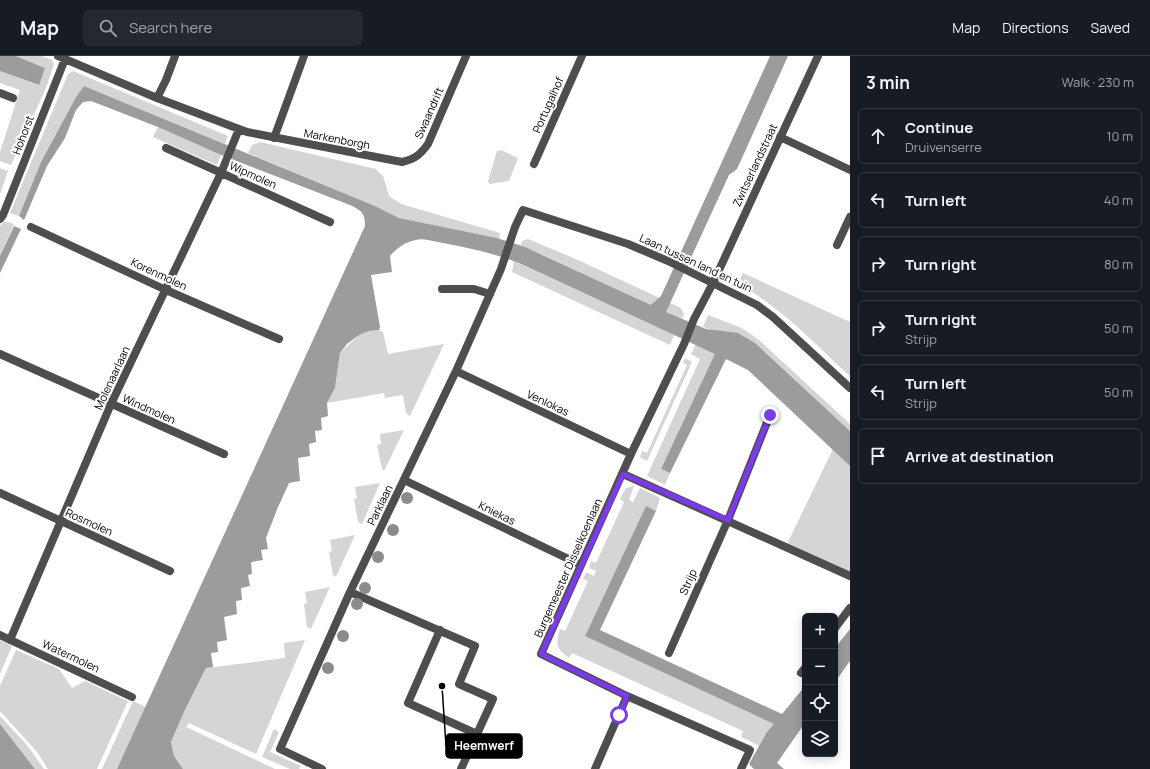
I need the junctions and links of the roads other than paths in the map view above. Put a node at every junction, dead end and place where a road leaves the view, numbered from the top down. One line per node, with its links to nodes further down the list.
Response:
1 (175, 56): 9 (street)
2 (304, 56): 12 (street)
3 (466, 56): 14 (street, Swaandrift)
4 (582, 56): 15 (street, Portugalhof)
5 (818, 56): 11 (street, Zwitserlandstraat)
6 (61, 57): 9 (street, Markenborgh); 19 (street, Hohorst)
7 (0, 93): 8 (street)
8 (13, 98)
9 (157, 98): 10 (street, Markenborgh)
10 (239, 129): 12 (street, Markenborgh); 16 (street, Molenaarlaan)
11 (780, 137): 17 (street); 24 (street, Zwitserlandstraat)
12 (274, 138): 14 (street, Markenborgh)
13 (166, 148): 16 (street, Wipmolen)
14 (396, 161)
15 (534, 164)
16 (223, 169): 20 (street, Wipmolen); 25 (street, Molenaarlaan)
17 (850, 170)
18 (850, 218): 23 (street)
19 (0, 219)
20 (330, 222)
21 (31, 227): 25 (street, Korenmolen)
22 (515, 227): 24 (street, Laan tussen land en tuin); 27 (street, Parklaan)
23 (837, 245)
24 (713, 283): 31 (street, Laan tussen land en tuin); 35 (street, Burgemeester Disselkoenlaan)
25 (166, 290): 28 (street, Korenmolen); 32 (street, Molenaarlaan)
26 (442, 290): 27 (street)
27 (490, 294): 30 (street, Parklaan)
28 (279, 339)
29 (0, 354): 32 (street, Windmolen)
30 (456, 371): 35 (street, Venlokas); 37 (street, Parklaan)
31 (850, 388)
32 (111, 404): 34 (street, Windmolen); 40 (street, Molenaarlaan)
33 (770, 415): 39 (street, Strijp)
34 (224, 454)
35 (631, 454): 36 (street, Burgemeester Disselkoenlaan)
36 (623, 474): 39 (street); 41 (street, Burgemeester Disselkoenlaan)
37 (404, 480): 41 (street, Kniekas); 44 (street, Parklaan)
38 (0, 493): 40 (street, Rosmolen)
39 (728, 520): 43 (street); 50 (street, Strijp)
40 (61, 522): 42 (street, Rosmolen); 49 (street, Molenaarlaan)
41 (582, 565): 51 (street, Burgemeester Disselkoenlaan)
42 (170, 571)
43 (850, 576)
44 (350, 592): 47 (street); 54 (street, Parklaan)
45 (850, 608): 46 (street)
46 (838, 624)
47 (440, 630): 53 (street); 53 (street)
48 (0, 635): 49 (street, Watermolen)
49 (10, 640): 52 (street, Watermolen)
50 (669, 653)
51 (627, 696): 56 (street); 57 (street, Burgemeester Disselkoenlaan)
52 (132, 697)
53 (477, 734): 55 (street)
54 (322, 769)
55 (461, 769)
56 (595, 769)
57 (741, 769)

